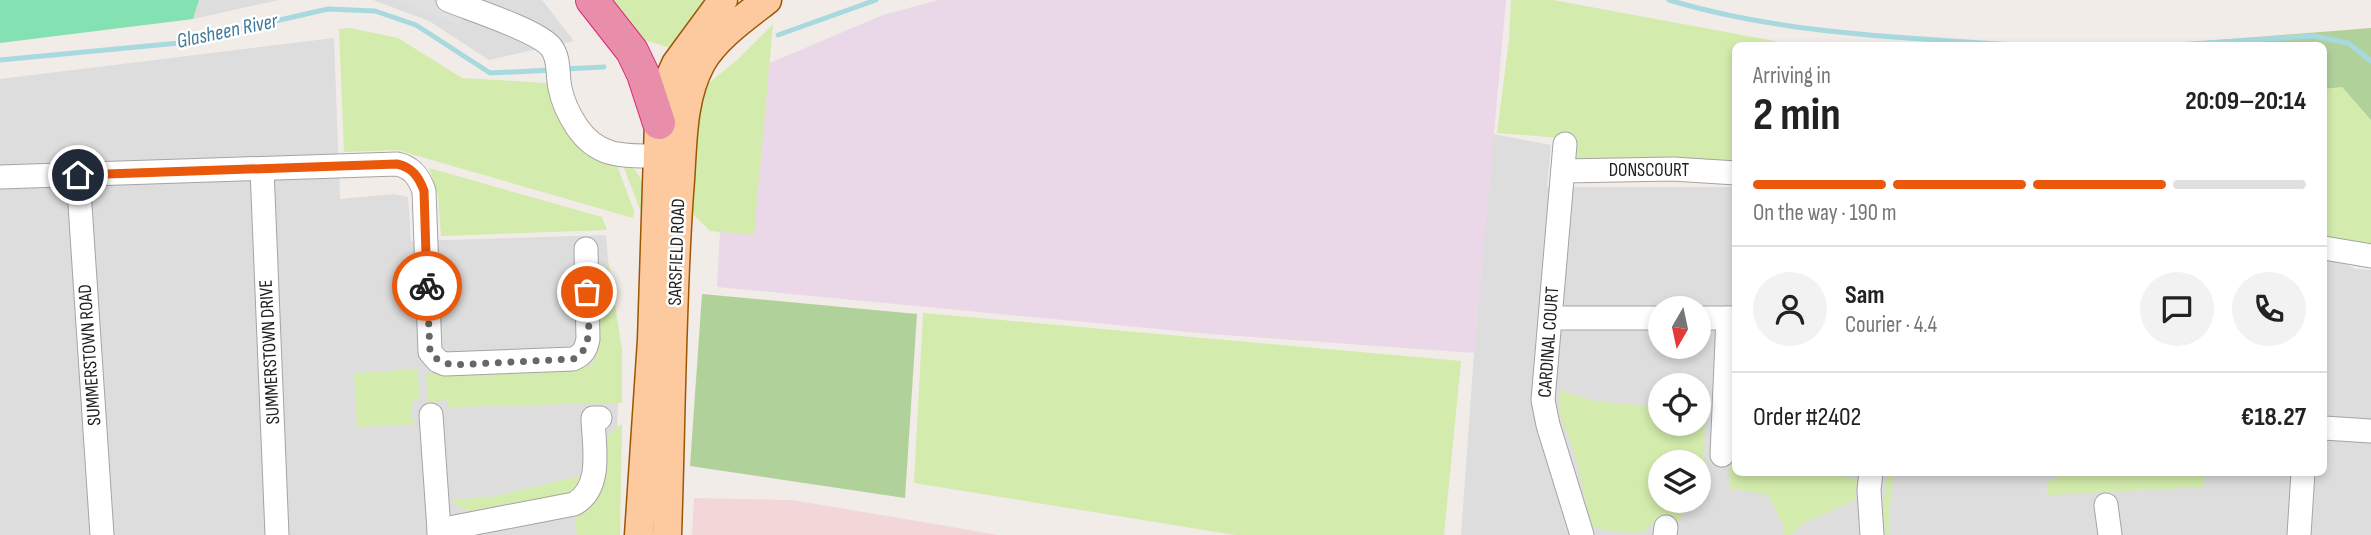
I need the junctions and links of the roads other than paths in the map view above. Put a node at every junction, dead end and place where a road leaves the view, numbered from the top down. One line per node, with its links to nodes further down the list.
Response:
1 (448, 0): 7 (street)
2 (592, 0): 5 (highway)
3 (723, 0): 5 (main road, SARSFIELD ROAD)
4 (767, 0): 32 (main road, SARSFIELD ROAD)
5 (659, 123): 7 (main road, SARSFIELD ROAD)
6 (1565, 144): 9 (street, CARDINAL COURT)
7 (658, 156): 31 (main road, SARSFIELD ROAD)
8 (262, 169): 11 (street); 13 (street); 30 (street, SUMMERSTOWN DRIVE)
9 (1563, 171): 10 (street, DONSCOURT); 16 (street, CARDINAL COURT)
10 (1732, 173)
11 (78, 175): 12 (street); 29 (street, SUMMERSTOWN ROAD)
12 (0, 177)
13 (586, 250)
14 (2327, 252): 15 (street)
15 (2371, 256)
16 (1551, 318): 17 (street); 33 (street, CARDINAL COURT)
17 (1648, 318)
18 (1712, 318): 19 (street)
19 (1732, 318): 24 (street)
20 (431, 415): 28 (street)
21 (600, 418): 28 (street)
22 (2327, 428): 23 (street)
23 (2371, 431)
24 (1722, 455)
25 (2303, 476): 36 (street)
26 (1870, 482): 34 (street)
27 (2106, 505): 35 (street)
28 (439, 532)
29 (102, 535)
30 (277, 535)
31 (639, 535)
32 (667, 535)
33 (1582, 535)
34 (1872, 535)
35 (2110, 535)
36 (2299, 535)

